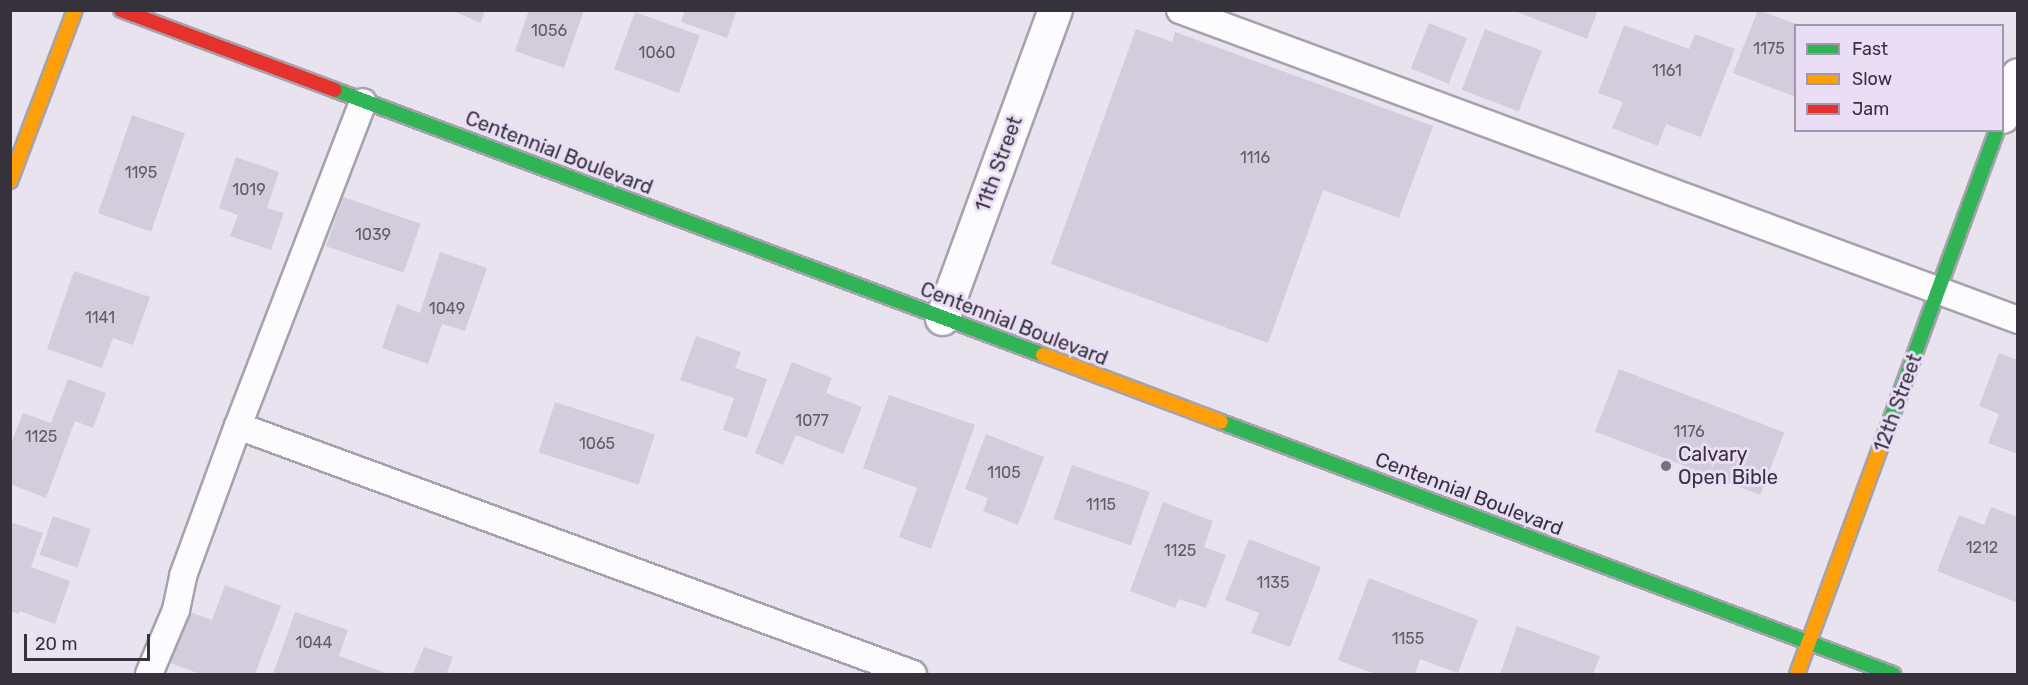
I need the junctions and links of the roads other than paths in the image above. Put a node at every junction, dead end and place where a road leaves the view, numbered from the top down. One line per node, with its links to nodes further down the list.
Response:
1 (75, 10): 9 (main road)
2 (121, 10): 6 (main road, Centennial Boulevard)
3 (1055, 10): 11 (street, 11th Street)
4 (1180, 10): 10 (lane)
5 (2018, 75): 7 (street)
6 (363, 102): 11 (main road, Centennial Boulevard); 13 (lane)
7 (2004, 111)
8 (1996, 132): 10 (main road, 12th Street)
9 (10, 181)
10 (1939, 290): 12 (lane); 14 (main road, 12th Street)
11 (942, 318): 14 (main road, Centennial Boulevard)
12 (2018, 320)
13 (238, 426): 15 (lane); 16 (lane)
14 (1809, 644): 17 (main road, 12th Street); 18 (main road, Centennial Boulevard)
15 (149, 675)
16 (913, 675)
17 (1797, 675)
18 (1893, 675)

